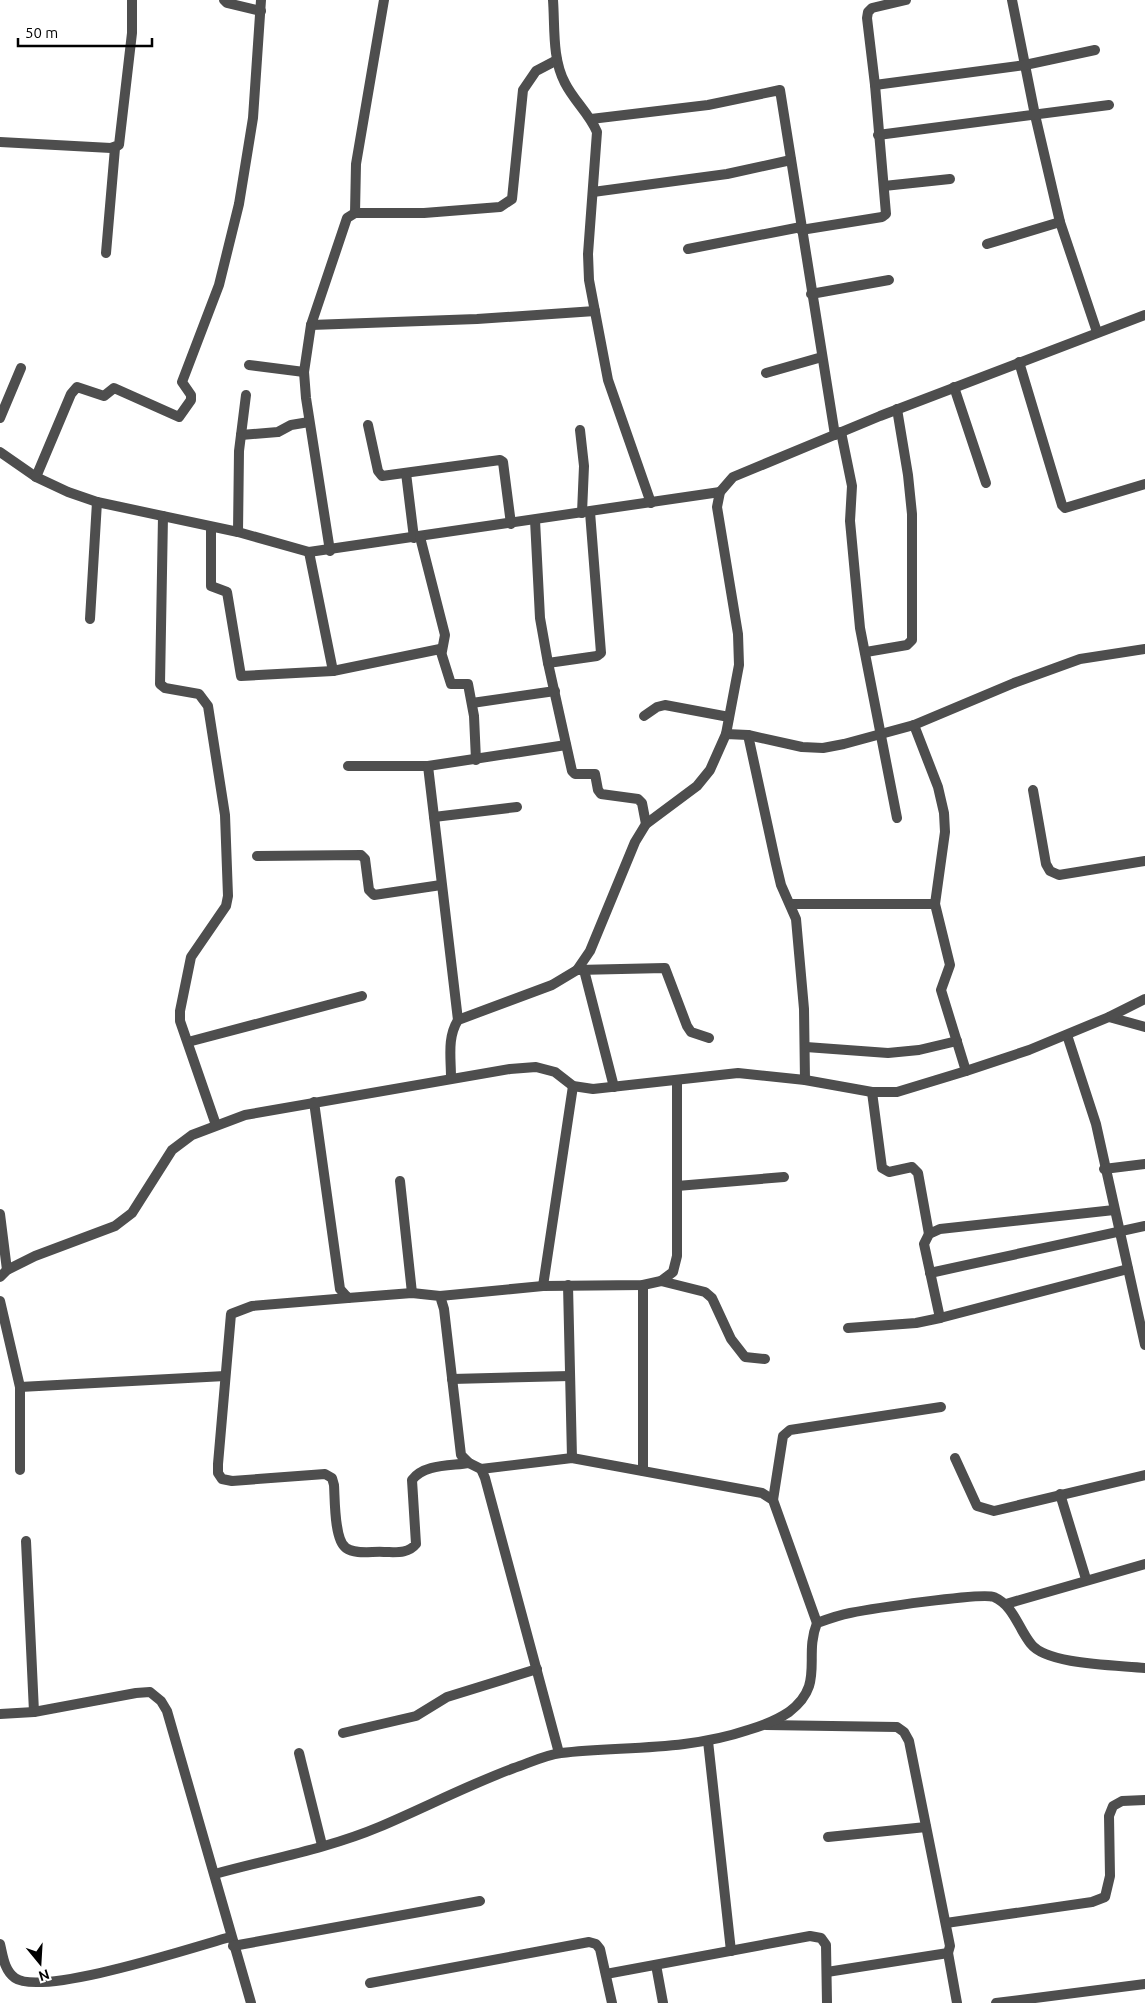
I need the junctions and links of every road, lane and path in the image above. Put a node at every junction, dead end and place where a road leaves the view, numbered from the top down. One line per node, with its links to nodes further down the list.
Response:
1 (132, 0): 17 (street)
2 (224, 0): 7 (street)
3 (384, 0): 22 (street)
4 (553, 0): 9 (street)
5 (906, 0): 11 (street)
6 (1012, 0): 10 (street)
7 (261, 5): 51 (street)
8 (1095, 50): 10 (street)
9 (557, 60): 14 (street); 22 (street)
10 (1025, 65): 11 (street); 13 (street)
11 (875, 85): 15 (street)
12 (1109, 105): 13 (street)
13 (1034, 115): 15 (street); 23 (street)
14 (591, 119): 18 (street); 21 (street)
15 (878, 135): 20 (street)
16 (0, 142): 17 (street)
17 (115, 148): 27 (street)
18 (791, 160): 21 (street); 24 (street)
19 (950, 179): 20 (street)
20 (884, 186): 24 (street)
21 (593, 192): 30 (street)
22 (355, 212): 32 (street)
23 (1060, 222): 25 (street); 33 (street)
24 (801, 228): 26 (street); 29 (street)
25 (987, 244)
26 (688, 249)
27 (106, 253)
28 (890, 280): 29 (street)
29 (811, 294): 34 (street)
30 (595, 311): 32 (street); 56 (street)
31 (1145, 315): 33 (street)
32 (311, 325): 38 (street)
33 (1097, 332): 35 (street)
34 (822, 357): 39 (street); 47 (street)
35 (1019, 362): 40 (street); 53 (street)
36 (249, 365): 38 (street)
37 (21, 368): 43 (street)
38 (304, 372): 44 (street)
39 (766, 373)
40 (954, 388): 42 (street); 52 (street)
41 (246, 395): 48 (street)
42 (897, 409): 47 (street); 69 (street)
43 (0, 418)
44 (309, 422): 48 (street); 64 (street)
45 (368, 425): 50 (street)
46 (580, 430): 57 (street)
47 (838, 434): 54 (street); 69 (street)
48 (241, 435): 62 (street)
49 (0, 452): 51 (street)
50 (406, 473): 60 (street); 63 (street)
51 (36, 477): 55 (street)
52 (986, 483)
53 (1145, 484)
54 (720, 492): 56 (street); 75 (street)
55 (97, 502): 58 (street); 66 (street)
56 (651, 503): 57 (street)
57 (586, 513): 59 (street); 70 (street)
58 (163, 516): 61 (street); 103 (street)
59 (535, 520): 60 (street); 70 (street)
60 (511, 524): 63 (street)
61 (211, 526): 62 (street); 71 (street)
62 (238, 532): 65 (street)
63 (417, 538): 64 (street); 68 (street)
64 (330, 551): 65 (street)
65 (309, 552): 71 (street)
66 (90, 619)
67 (1145, 649): 76 (street)
68 (442, 651): 71 (street); 73 (street)
69 (866, 652): 77 (street)
70 (548, 663): 72 (street)
71 (333, 671)
72 (555, 691): 73 (street); 80 (street)
73 (472, 703): 81 (street)
74 (644, 716): 75 (street)
75 (729, 717): 78 (street)
76 (914, 725): 77 (street); 93 (street)
77 (882, 733): 79 (street); 87 (street)
78 (726, 734): 79 (street); 88 (street)
79 (748, 735): 92 (street)
80 (566, 745): 81 (street); 88 (street)
81 (476, 760): 83 (street)
82 (348, 766): 83 (street)
83 (428, 766): 86 (street)
84 (1033, 790): 90 (street)
85 (517, 807): 86 (street)
86 (434, 816): 91 (street)
87 (898, 818)
88 (646, 824): 94 (street)
89 (257, 856): 91 (street)
90 (1145, 861)
91 (441, 885): 98 (street)
92 (791, 904): 93 (street); 104 (street)
93 (935, 904): 102 (street)
94 (581, 970): 98 (street); 101 (street); 110 (street)
95 (362, 996): 103 (street)
96 (1145, 999): 97 (street)
97 (1108, 1017): 99 (street); 100 (street)
98 (458, 1020): 106 (street)
99 (1145, 1027)
100 (1067, 1035): 105 (street); 115 (street)
101 (709, 1038)
102 (957, 1041): 104 (street); 105 (street)
103 (188, 1042): 113 (street)
104 (806, 1047): 107 (street)
105 (966, 1072): 111 (street)
106 (451, 1078): 109 (street); 112 (street)
107 (806, 1080): 108 (street); 111 (street)
108 (677, 1081): 110 (street); 118 (street)
109 (573, 1086): 110 (street); 130 (street)
110 (614, 1087)
111 (872, 1092): 123 (street)
112 (314, 1102): 113 (street); 133 (street)
113 (216, 1125): 126 (street)
114 (1145, 1164): 115 (street)
115 (1104, 1169): 119 (street)
116 (784, 1177): 118 (street)
117 (400, 1181): 131 (street)
118 (677, 1186): 127 (street)
119 (1114, 1210): 122 (street); 123 (street)
120 (0, 1214): 126 (street)
121 (1145, 1226): 122 (street)
122 (1119, 1231): 124 (street); 125 (street)
123 (928, 1234): 125 (street)
124 (1128, 1269): 135 (street); 136 (street)
125 (930, 1273): 135 (street)
126 (4, 1274)
127 (661, 1281): 129 (street); 139 (street)
128 (568, 1284): 129 (street); 130 (street); 141 (street)
129 (643, 1285): 150 (street)
130 (543, 1286): 132 (street)
131 (412, 1294): 132 (street); 133 (street)
132 (440, 1296): 142 (street)
133 (348, 1298): 140 (street)
134 (0, 1301): 143 (street)
135 (940, 1318): 137 (street)
136 (1143, 1324): 138 (street)
137 (848, 1328)
138 (1145, 1345)
139 (765, 1359)
140 (225, 1376): 143 (street); 147 (street)
141 (570, 1376): 142 (street); 145 (street)
142 (452, 1379): 147 (street)
143 (20, 1387): 149 (street)
144 (941, 1407): 153 (street)
145 (572, 1458): 148 (street); 150 (street)
146 (955, 1458): 152 (street)
147 (469, 1463): 148 (street)
148 (481, 1469): 160 (street)
149 (20, 1470)
150 (643, 1471): 153 (street)
151 (1145, 1474): 152 (street)
152 (1060, 1494): 156 (street)
153 (773, 1500): 158 (street)
154 (26, 1541): 161 (street)
155 (1145, 1564): 156 (street)
156 (1086, 1580): 157 (street)
157 (1006, 1604): 158 (street); 159 (street)
158 (817, 1623): 163 (street)
159 (1145, 1668)
160 (537, 1669): 164 (street); 166 (street)
161 (34, 1712): 162 (street); 172 (street)
162 (0, 1714)
163 (766, 1724): 165 (street); 169 (street)
164 (343, 1733)
165 (708, 1741): 166 (street); 177 (street)
166 (559, 1753): 171 (street)
167 (299, 1754): 171 (street)
168 (1145, 1800): 174 (street)
169 (926, 1827): 170 (street); 174 (street)
170 (828, 1837)
171 (322, 1845): 172 (street)
172 (215, 1874): 175 (street)
173 (480, 1901): 175 (street)
174 (946, 1923): 178 (street)
175 (232, 1941): 176 (street); 184 (street)
176 (0, 1944)
177 (731, 1951): 179 (street); 180 (street)
178 (948, 1953): 180 (street); 188 (street)
179 (656, 1965): 181 (street); 186 (street)
180 (827, 1972): 187 (street)
181 (606, 1974): 182 (street); 185 (street)
182 (370, 1983)
183 (1145, 1984): 189 (street)
184 (251, 2003)
185 (612, 2003)
186 (663, 2003)
187 (827, 2003)
188 (957, 2003)
189 (996, 2003)

